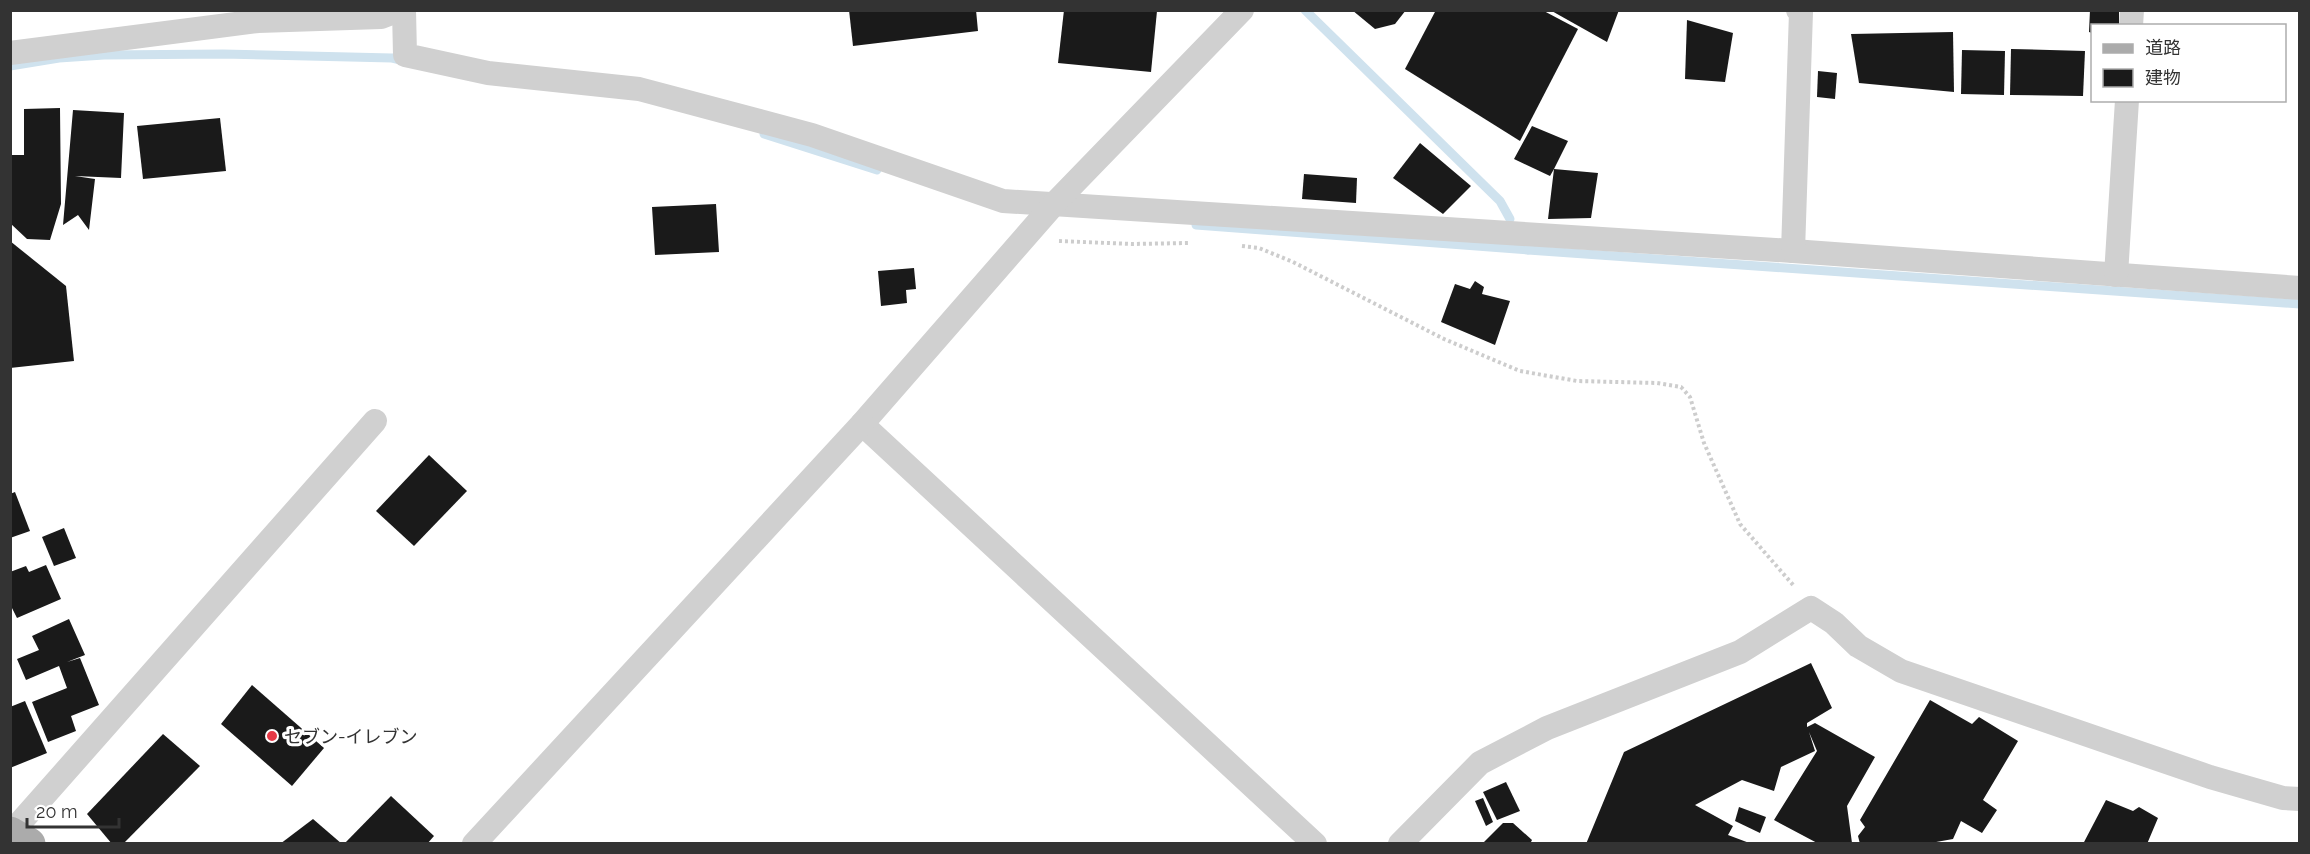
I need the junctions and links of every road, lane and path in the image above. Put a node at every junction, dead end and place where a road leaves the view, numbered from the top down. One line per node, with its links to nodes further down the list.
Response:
1 (399, 10): 5 (street)
2 (404, 10): 8 (street)
3 (1242, 10): 8 (street)
4 (1798, 10): 12 (street)
5 (258, 16): 6 (street)
6 (10, 53)
7 (2127, 102): 13 (street)
8 (1054, 204): 9 (street); 12 (street)
9 (1030, 232): 10 (path); 16 (street)
10 (1194, 243)
11 (1238, 246): 17 (path)
12 (1793, 251): 13 (street)
13 (2116, 275): 14 (street)
14 (2300, 288)
15 (375, 421): 19 (street)
16 (862, 424): 21 (street); 22 (street)
17 (1811, 608): 18 (street); 23 (street)
18 (2300, 799)
19 (10, 833): 20 (main road)
20 (29, 843)
21 (474, 843)
22 (1315, 843)
23 (1400, 843)

